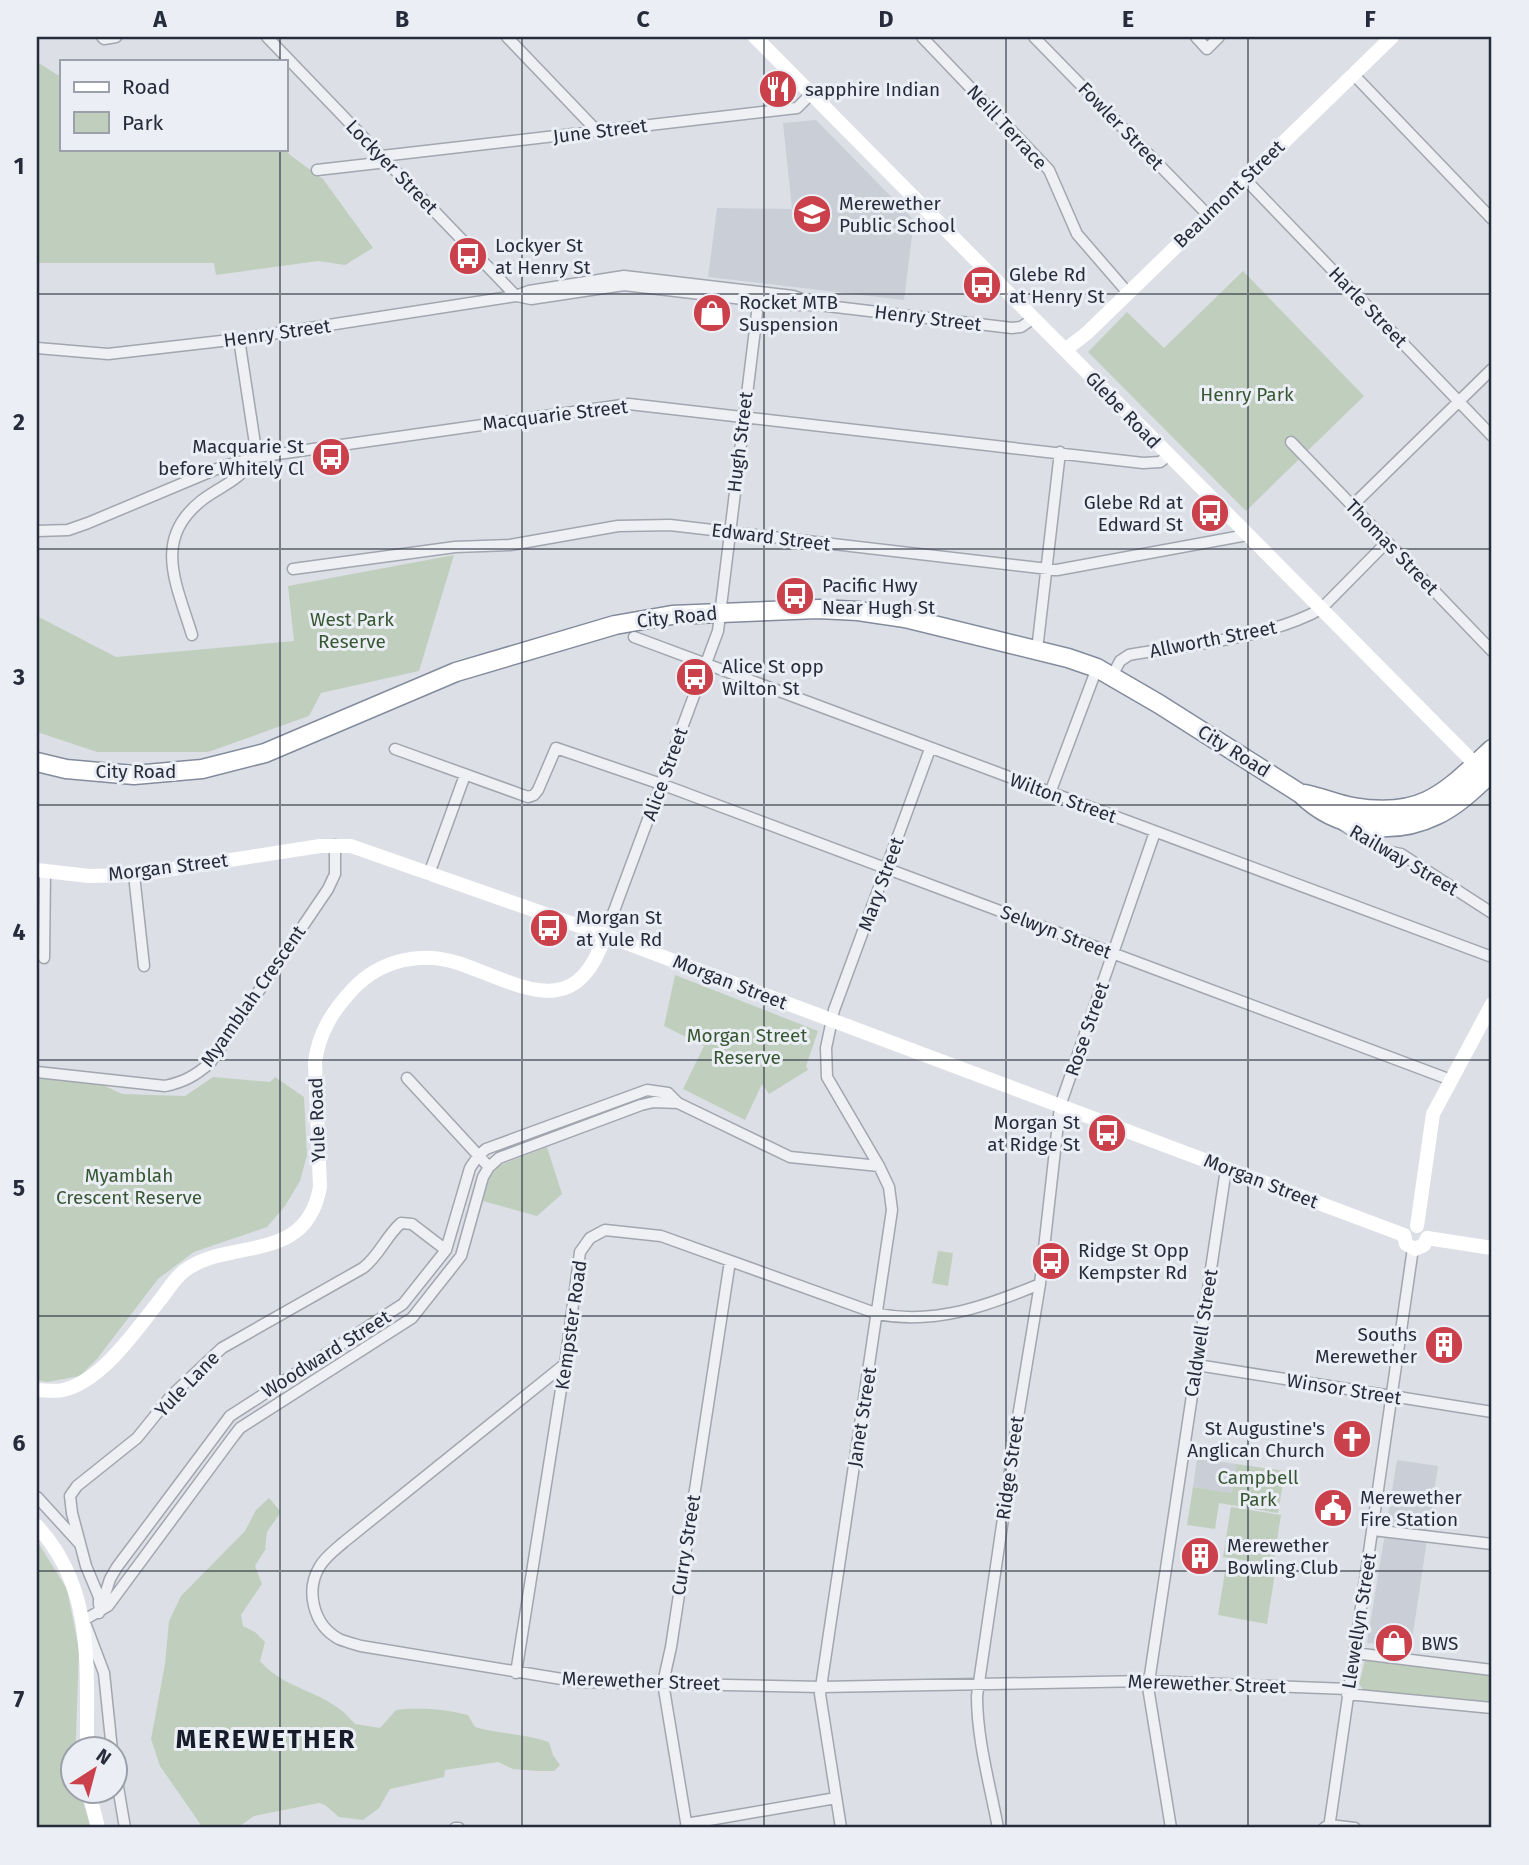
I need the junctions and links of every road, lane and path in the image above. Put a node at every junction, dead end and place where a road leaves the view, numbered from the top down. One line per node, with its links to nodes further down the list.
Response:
1 (102, 37): 2 (street)
2 (116, 37)
3 (268, 37): 14 (street, Lockyer Street)
4 (507, 37): 13 (street)
5 (755, 37): 12 (street, Glebe Road)
6 (922, 37): 19 (street, Neill Terrace)
7 (1034, 37): 17 (street, Fowler Street)
8 (1196, 37): 9 (street)
9 (1219, 37)
10 (1392, 37): 11 (street, Beaumont Street)
11 (1353, 74): 16 (street, Beaumont Street); 18 (street)
12 (812, 93): 13 (street, June Street); 22 (street, Glebe Road)
13 (598, 132): 14 (street, June Street)
14 (385, 159): 15 (street, June Street); 20 (street, Lockyer Street)
15 (317, 170)
16 (1245, 179): 17 (street, Beaumont Street); 27 (street, Harle Street)
17 (1208, 215): 19 (street, Beaumont Street)
18 (1492, 219)
19 (1128, 293): 25 (street, Beaumont Street)
20 (516, 296): 22 (street, Henry Street); 23 (street, Henry Street)
21 (757, 313): 28 (street, Hugh Street)
22 (1034, 318): 25 (street, Glebe Road)
23 (239, 339): 24 (street, Henry Street); 33 (street)
24 (37, 348)
25 (1065, 350): 32 (street, Glebe Road)
26 (1492, 369): 27 (street)
27 (1459, 402): 29 (street, Harle Street); 34 (street)
28 (743, 416): 31 (street, Macquarie Street); 33 (street, Macquarie Street); 36 (street, Hugh Street)
29 (1492, 436)
30 (1291, 442): 34 (street, Thomas Street)
31 (1060, 453): 32 (street, Macquarie Street); 39 (street)
32 (1168, 456): 37 (street, Glebe Road)
33 (257, 457): 35 (street, Macquarie Street); 43 (street)
34 (1352, 506): 38 (street, Thomas Street)
35 (37, 531)
36 (729, 533): 39 (street, Edward Street); 40 (street, Edward Street); 42 (street, Hugh Street)
37 (1247, 536): 39 (street, Edward Street); 41 (street, Glebe Road)
38 (1387, 542): 41 (street, Allworth Street); 46 (street, Thomas Street)
39 (1045, 568): 45 (street)
40 (293, 569)
41 (1321, 608): 48 (street, Allworth Street); 53 (street, Glebe Road)
42 (721, 613): 45 (highway, City Road); 47 (street, Alice Street); 52 (highway, City Road)
43 (192, 635)
44 (634, 636): 47 (street, Wilton Street)
45 (1037, 650): 48 (highway, City Road)
46 (1492, 651)
47 (706, 664): 49 (street, Wilton Street); 55 (street, Alice Street)
48 (1104, 672): 56 (street, Allworth Street); 57 (highway, City Road)
49 (930, 748): 56 (street, Wilton Street); 61 (street, Mary Street)
50 (395, 749): 54 (street)
51 (1492, 749): 53 (highway)
52 (37, 762)
53 (1487, 774): 57 (highway, City Road); 58 (highway, City Road)
54 (465, 775): 55 (street, Selwyn Street); 63 (street)
55 (661, 784): 61 (street, Selwyn Street); 66 (street, Alice Street)
56 (1050, 793): 59 (street, Wilton Street)
57 (1301, 794): 58 (highway, City Road)
58 (1315, 808): 65 (street, Railway Street)
59 (1155, 832): 67 (street, Rose Street); 68 (street, Wilton Street)
60 (335, 845): 63 (street, Morgan Street); 64 (street, Morgan Street); 73 (street, Myamblah Crescent)
61 (887, 868): 67 (street, Selwyn Street); 72 (street, Mary Street)
62 (41, 871): 64 (street, Morgan Street); 69 (street)
63 (429, 874): 66 (street, Morgan Street)
64 (134, 875): 70 (street)
65 (1492, 913)
66 (605, 935): 72 (street, Morgan Street); 93 (street, Yule Road)
67 (1113, 953): 75 (street, Selwyn Street); 77 (street, Rose Street)
68 (1492, 957)
69 (44, 958)
70 (144, 967)
71 (1490, 1013): 75 (street)
72 (831, 1020): 77 (street, Morgan Street); 79 (street, Janet Street)
73 (37, 1072)
74 (407, 1078): 78 (street)
75 (1451, 1080): 82 (street)
76 (678, 1103): 78 (street); 79 (street); 80 (street)
77 (1060, 1106): 81 (street, Morgan Street); 89 (street, Ridge Street)
78 (478, 1156): 80 (street); 87 (street, Woodward Street)
79 (879, 1166): 90 (street, Janet Street)
80 (489, 1167): 101 (street, Woodward Street)
81 (1226, 1168): 83 (street, Morgan Street); 92 (street, Caldwell Street)
82 (1417, 1226): 83 (street); 84 (street)
83 (1404, 1235): 85 (street)
84 (1427, 1238): 85 (street); 86 (street)
85 (1413, 1248): 94 (street, Llewellyn Street)
86 (1492, 1248)
87 (446, 1250): 99 (street, Yule Lane); 101 (street, Woodward Street)
88 (730, 1261): 90 (street, Kempster Road); 91 (street, Kempster Road); 107 (street, Curry Street)
89 (1040, 1284): 90 (street, Kempster Road); 108 (street, Ridge Street)
90 (878, 1314): 109 (street, Janet Street)
91 (565, 1364): 105 (street, Kempster Road); 105 (street, Merewether Street)
92 (1197, 1365): 94 (street, Winsor Street); 106 (street, Caldwell Street)
93 (37, 1390)
94 (1393, 1396): 95 (street, Winsor Street); 98 (street, Llewellyn Street)
95 (1492, 1412)
96 (37, 1497): 99 (street)
97 (37, 1526): 102 (street)
98 (1373, 1530): 100 (street); 103 (street, Llewellyn Street)
99 (80, 1544): 101 (street, Yule Lane)
100 (1492, 1544)
101 (99, 1613): 102 (street, Woodward Street)
102 (83, 1620): 112 (street); 113 (street)
103 (1354, 1653): 104 (street); 110 (street, Llewellyn Street)
104 (1492, 1670)
105 (516, 1673): 107 (street, Merewether Street)
106 (1147, 1681): 108 (street, Merewether Street); 110 (street, Merewether Street); 123 (street, Caldwell Street)
107 (663, 1683): 109 (street, Merewether Street); 117 (street, Curry Street)
108 (979, 1683): 109 (street, Merewether Street); 122 (street, Ridge Street)
109 (821, 1687): 114 (street, Janet Street)
110 (1348, 1691): 111 (street, Merewether Street); 118 (street, Llewellyn Street)
111 (1492, 1708)
112 (87, 1736)
113 (111, 1736)
114 (836, 1798): 117 (street); 121 (street, Janet Street)
115 (93, 1806): 119 (street)
116 (121, 1806): 120 (street)
117 (687, 1826)
118 (1327, 1827): 124 (street)
119 (98, 1828)
120 (125, 1828)
121 (841, 1828)
122 (999, 1828)
123 (1171, 1828)
124 (1355, 1828)

